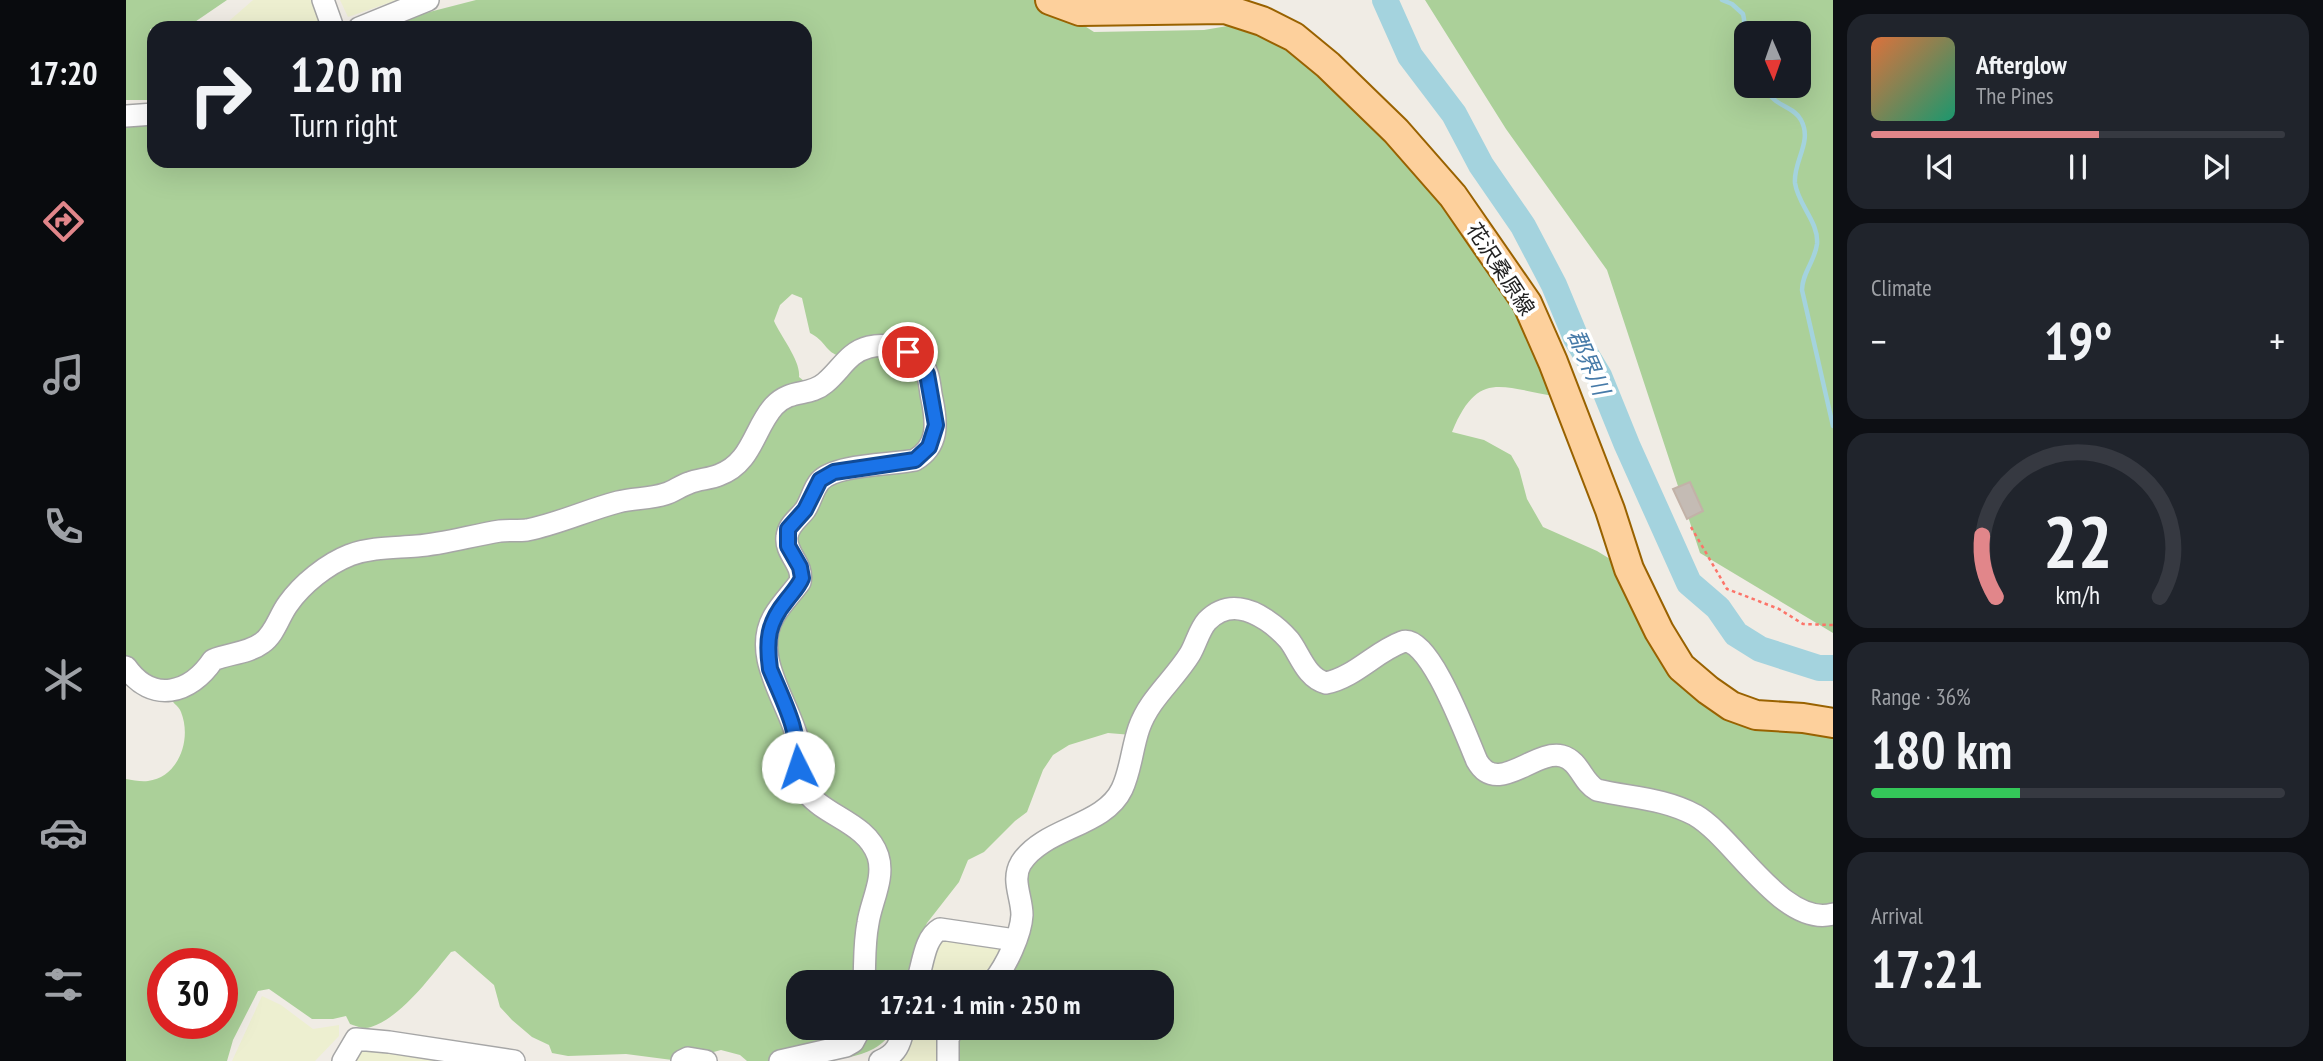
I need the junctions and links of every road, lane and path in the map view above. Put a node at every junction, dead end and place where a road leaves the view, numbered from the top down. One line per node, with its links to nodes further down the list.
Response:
1 (323, 0): 4 (street)
2 (428, 0): 5 (street)
3 (1050, 0): 11 (main road, 花沢桑原線)
4 (330, 21)
5 (376, 21)
6 (147, 114): 7 (street)
7 (126, 116)
8 (1691, 527): 9 (path)
9 (1833, 625)
10 (126, 667): 14 (street)
11 (1833, 723)
12 (1833, 914): 13 (street)
13 (1015, 940): 15 (street); 16 (street)
14 (865, 970)
15 (921, 970)
16 (1001, 970)
17 (854, 1040): 24 (street)
18 (900, 1040): 25 (street)
19 (948, 1040): 26 (street)
20 (343, 1061): 21 (street)
21 (514, 1061)
22 (682, 1061): 23 (street)
23 (706, 1061)
24 (780, 1061)
25 (880, 1061)
26 (948, 1061)

